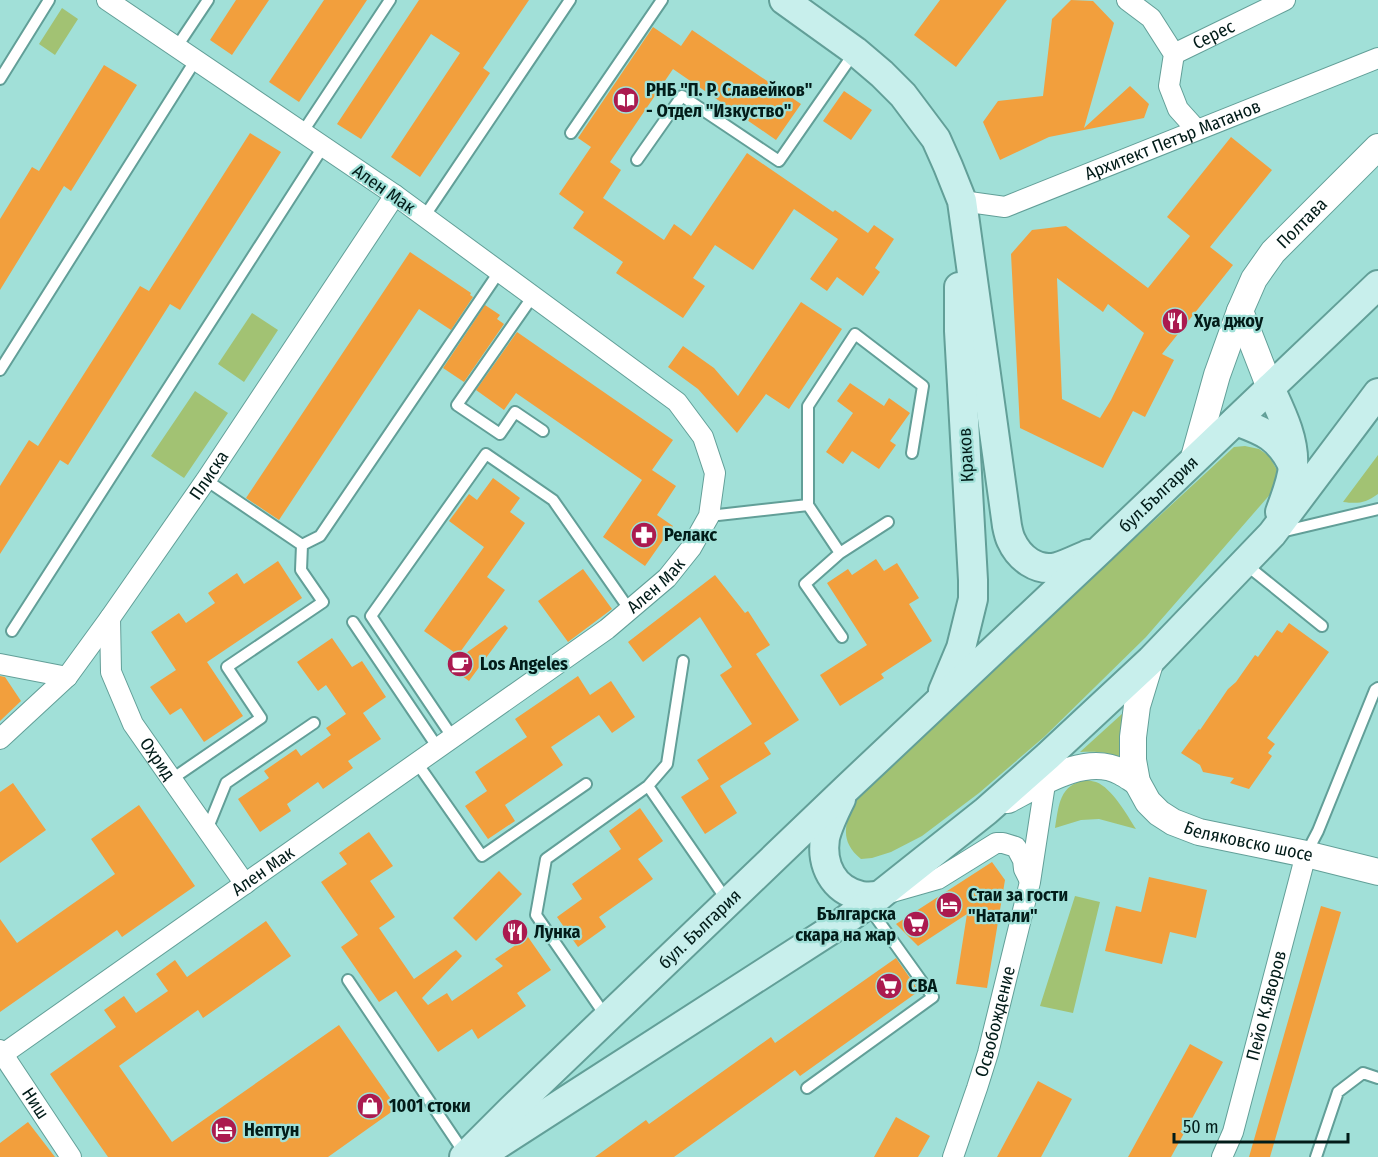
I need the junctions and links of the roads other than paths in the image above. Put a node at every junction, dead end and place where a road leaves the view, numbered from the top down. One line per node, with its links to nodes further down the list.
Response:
1 (49, 0): 15 (lane)
2 (107, 0): 10 (street, Ален Мак)
3 (208, 0): 10 (lane)
4 (390, 0): 17 (lane)
5 (570, 0): 24 (lane)
6 (662, 0): 18 (lane)
7 (784, 0): 11 (main road, Краков)
8 (1127, 0): 12 (street)
9 (1285, 0): 12 (street, Серес)
10 (176, 48): 14 (street, Ален Мак)
11 (855, 51): 21 (lane); 23 (main road, Краков)
12 (1174, 54): 16 (street)
13 (1378, 58): 16 (street, Архитект Петър Матанов)
14 (195, 61): 17 (street, Ален Мак); 29 (lane)
15 (0, 79)
16 (1196, 129): 23 (street, Архитект Петър Матанов)
17 (302, 133): 19 (street, Ален Мак)
18 (571, 133)
19 (323, 147): 22 (street, Ален Мак); 51 (lane)
20 (1378, 147): 28 (street, Полтава)
21 (638, 160)
22 (395, 195): 24 (street, Ален Мак); 37 (street, Плиска)
23 (962, 201): 44 (main road, Краков); 58 (main road, Краков)
24 (424, 217): 25 (street, Ален Мак)
25 (499, 272): 27 (street, Ален Мак); 43 (lane)
26 (1378, 285): 30 (main road, бул.България)
27 (532, 296): 33 (lane); 40 (street, Ален Мак)
28 (1240, 311): 30 (street); 35 (street, Полтава)
29 (0, 370)
30 (1270, 388): 32 (main road, бул.България); 36 (main road)
31 (1378, 393): 42 (main road)
32 (1236, 421): 35 (main road, бул.България); 36 (main road)
33 (543, 431)
34 (912, 453): 38 (lane)
35 (1193, 461): 44 (main road, бул.България)
36 (1293, 466): 42 (main road)
37 (206, 480): 43 (lane); 48 (street, Плиска)
38 (808, 506): 40 (lane); 45 (lane)
39 (1378, 509): 42 (lane)
40 (708, 516): 47 (street, Ален Мак)
41 (888, 522): 45 (lane)
42 (1272, 534): 46 (main road)
43 (302, 545): 64 (lane)
44 (1102, 548): 58 (main road, бул.България)
45 (840, 553): 52 (lane)
46 (1244, 563): 50 (lane); 53 (main road)
47 (629, 609): 61 (street, Ален Мак); 61 (lane)
48 (110, 618): 56 (street, Плиска); 64 (street, Охрид)
49 (353, 622): 61 (lane)
50 (1322, 626)
51 (12, 631)
52 (842, 637)
53 (1151, 660): 63 (main road); 65 (street, Беляковско шосе)
54 (683, 661): 67 (lane)
55 (0, 664): 56 (street)
56 (67, 677): 60 (street, Плиска)
57 (1378, 688): 70 (lane)
58 (937, 702): 68 (main road, бул. България)
59 (314, 723): 69 (lane)
60 (0, 739)
61 (446, 743): 62 (street, Ален Мак)
62 (417, 763): 66 (lane); 73 (street, Ален Мак)
63 (1047, 768): 65 (street, Беляковско шосе); 72 (street, Освобождение); 74 (main road)
64 (172, 779): 69 (street, Охрид)
65 (1137, 782): 70 (street, Беляковско шосе)
66 (586, 784)
67 (648, 786): 75 (lane); 77 (lane)
68 (846, 789): 74 (main road); 75 (main road, бул. България)
69 (207, 830): 73 (street, Охрид)
70 (1306, 854): 71 (street, Беляковско шосе); 84 (street, Пейо К.Яворов)
71 (1378, 872)
72 (1029, 882): 74 (street); 83 (street, Освобождение)
73 (245, 884): 78 (street, Ален Мак)
74 (873, 900): 80 (lane); 81 (main road)
75 (728, 902): 77 (main road, бул. България)
76 (348, 980): 81 (lane)
77 (607, 1018): 81 (main road, бул. България)
78 (2, 1052): 82 (street, Ниш)
79 (1378, 1078): 85 (lane)
80 (807, 1088)
81 (470, 1156)
82 (71, 1157)
83 (953, 1157)
84 (1222, 1157)
85 (1317, 1157)

